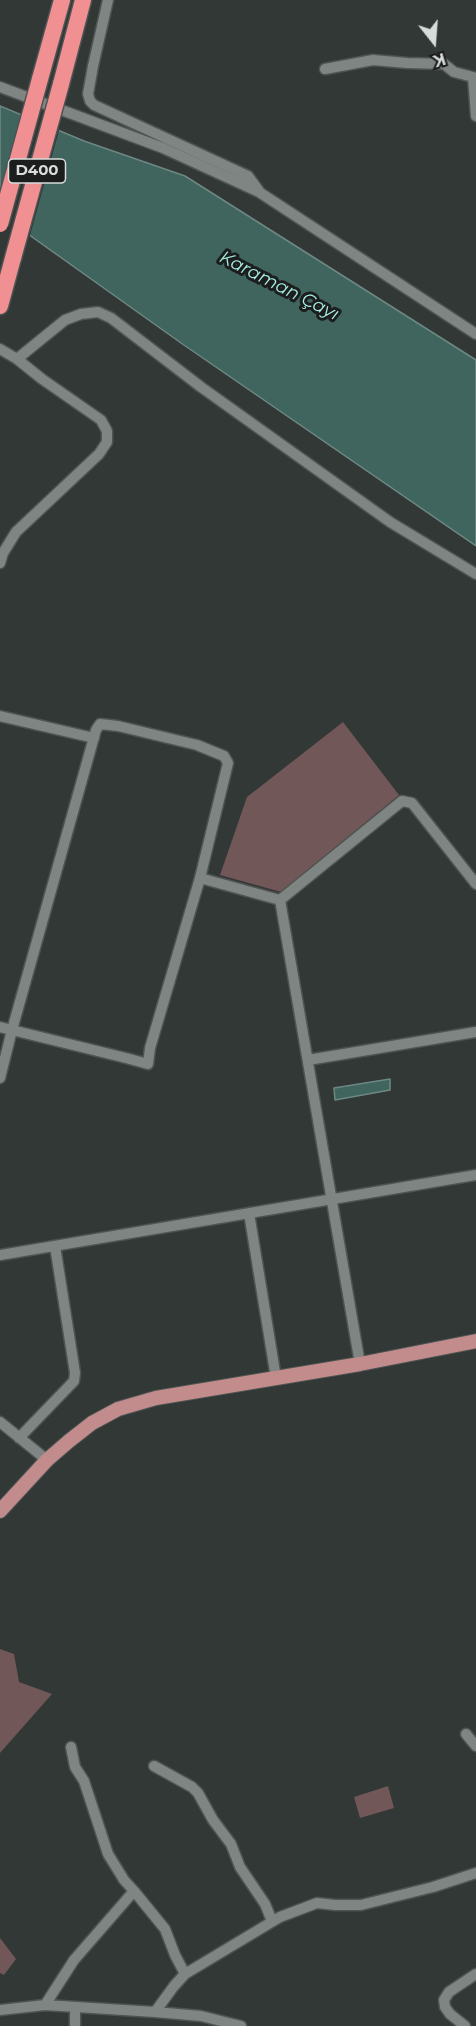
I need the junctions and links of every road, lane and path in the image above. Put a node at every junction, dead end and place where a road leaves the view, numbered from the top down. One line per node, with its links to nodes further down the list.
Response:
1 (62, 0): 8 (highway, D400, bridge)
2 (84, 0): 9 (highway, D400, bridge)
3 (108, 0): 7 (street)
4 (325, 69): 6 (street)
5 (0, 87): 7 (street)
6 (476, 116)
7 (259, 192): 10 (street)
8 (0, 224)
9 (0, 306)
10 (476, 334)
11 (0, 349): 12 (street)
12 (17, 359): 13 (street); 14 (street)
13 (0, 563)
14 (476, 574)
15 (0, 717): 16 (street)
16 (94, 738): 17 (street); 21 (street)
17 (200, 878): 19 (street); 21 (street)
18 (476, 884): 19 (street)
19 (280, 900): 23 (street)
20 (0, 1027): 21 (street)
21 (12, 1030): 24 (street)
22 (476, 1032): 23 (street)
23 (308, 1060): 26 (street)
24 (0, 1078)
25 (476, 1175): 26 (street)
26 (332, 1199): 27 (street); 31 (street)
27 (249, 1213): 28 (street); 32 (street)
28 (55, 1246): 29 (street); 34 (street)
29 (0, 1255)
30 (476, 1341): 31 (main road)
31 (360, 1364): 32 (main road)
32 (276, 1378): 35 (main road)
33 (0, 1422): 34 (street)
34 (20, 1438): 35 (street)
35 (47, 1460): 36 (main road)
36 (0, 1511)
37 (466, 1734): 38 (street)
38 (476, 1746)
39 (71, 1747): 42 (street)
40 (154, 1766): 43 (street)
41 (476, 1874): 43 (street)
42 (134, 1891): 44 (street); 46 (street)
43 (272, 1921): 44 (street)
44 (185, 1974): 49 (street)
45 (476, 1974): 52 (street)
46 (45, 2005): 47 (street); 48 (street)
47 (75, 2007): 49 (street); 50 (street)
48 (0, 2010)
49 (155, 2012): 51 (street)
50 (75, 2026)
51 (241, 2026)
52 (465, 2026)

